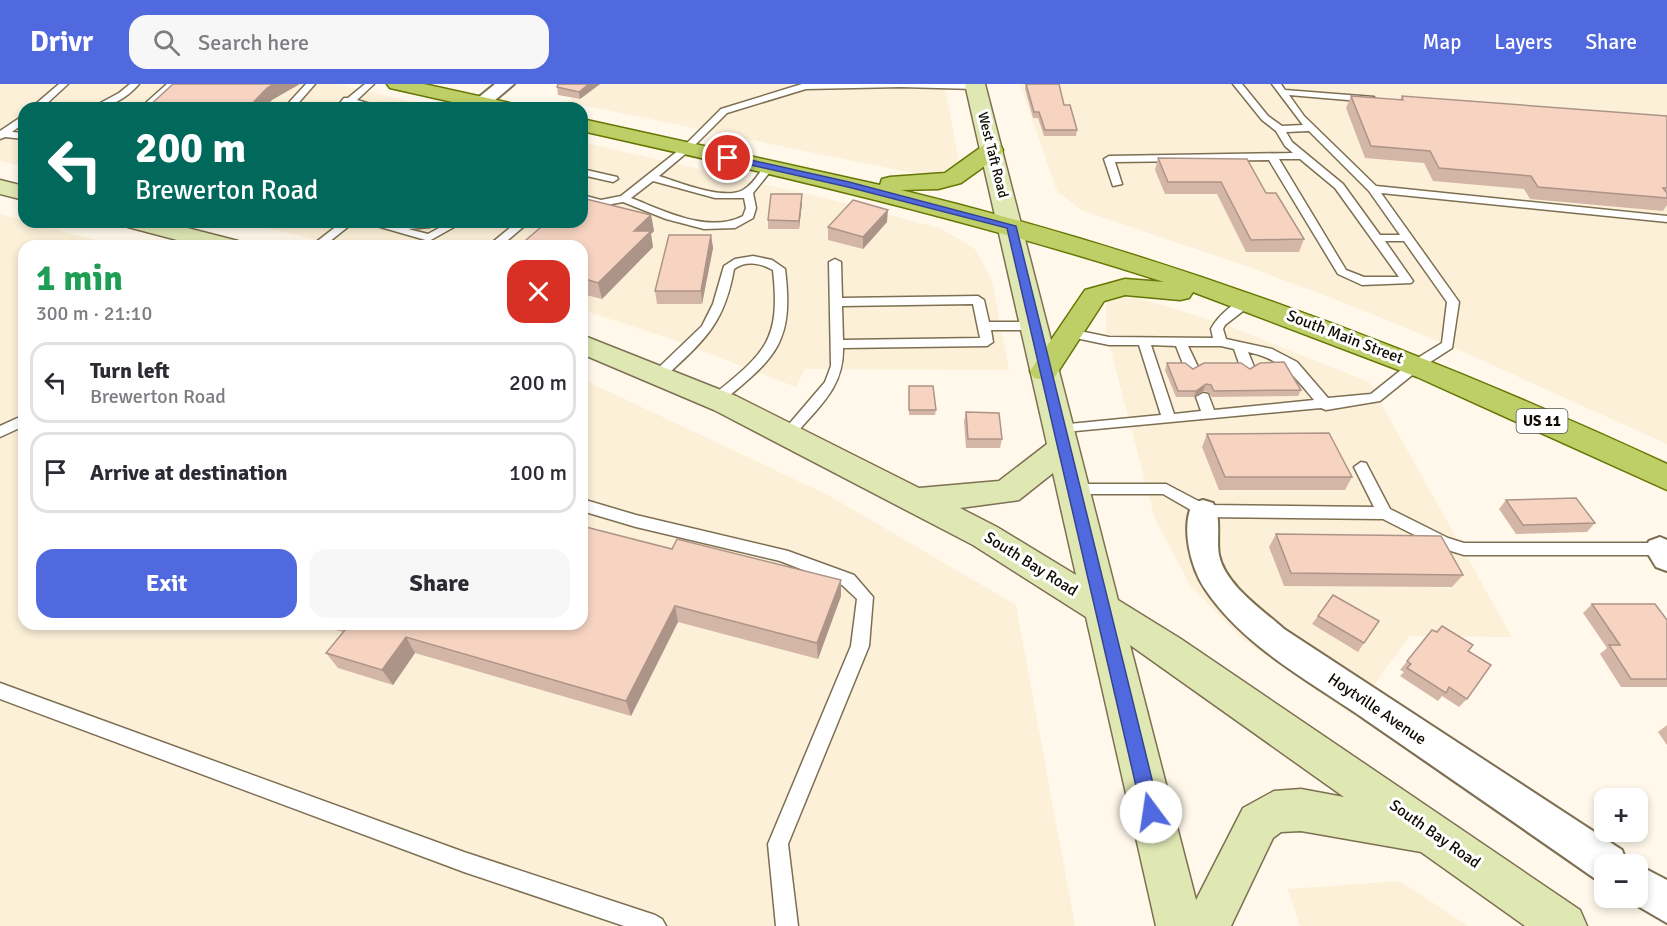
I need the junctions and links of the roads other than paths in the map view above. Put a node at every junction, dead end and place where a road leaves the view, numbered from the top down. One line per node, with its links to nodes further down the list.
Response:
1 (64, 84): 14 (lane)
2 (135, 84): 15 (lane)
3 (172, 84): 16 (lane)
4 (310, 84): 17 (lane)
5 (370, 84): 18 (lane)
6 (397, 84): 19 (main road)
7 (506, 84): 19 (street)
8 (1238, 84): 23 (lane)
9 (905, 85): 10 (lane); 12 (lane)
10 (975, 85): 27 (main road, West Taft Road)
11 (1279, 88): 13 (lane); 22 (lane)
12 (782, 89): 26 (lane)
13 (1387, 101)
14 (43, 102)
15 (108, 102)
16 (152, 102)
17 (294, 102)
18 (347, 102)
19 (482, 102)
20 (18, 123): 24 (lane)
21 (588, 126): 26 (main road, US 11)
22 (1311, 128): 23 (lane); 37 (lane)
23 (1280, 129): 29 (lane)
24 (2, 135): 25 (lane)
25 (18, 136)
26 (687, 148): 30 (main road, US 11); 32 (lane)
27 (992, 150): 35 (main road); 43 (main road, West Taft Road)
28 (1272, 156): 29 (lane); 34 (lane); 49 (lane)
29 (1303, 156): 49 (lane)
30 (769, 167): 35 (main road, US 11); 39 (lane)
31 (588, 173): 33 (lane)
32 (651, 177): 39 (lane); 40 (lane)
33 (613, 179)
34 (1117, 184)
35 (849, 185): 43 (main road, US 11)
36 (0, 187): 38 (main road)
37 (1373, 189): 42 (lane); 50 (lane)
38 (18, 192)
39 (748, 192): 40 (lane)
40 (624, 199): 41 (lane)
41 (588, 200)
42 (1667, 219)
43 (1011, 226): 55 (main road, South Main Street / US 11); 58 (main road, West Taft Road)
44 (165, 228): 51 (main road)
45 (341, 228): 52 (lane)
46 (394, 228): 47 (lane)
47 (447, 228)
48 (516, 228): 53 (lane)
49 (1377, 238): 50 (lane)
50 (1408, 238): 66 (lane)
51 (208, 240)
52 (324, 240)
53 (502, 240)
54 (835, 262): 56 (lane)
55 (1244, 300): 59 (main road); 62 (lane); 66 (main road, South Main Street / US 11)
56 (837, 302): 57 (lane); 63 (lane)
57 (984, 326): 58 (lane); 63 (lane)
58 (1034, 326): 69 (main road, West Taft Road)
59 (1070, 333): 61 (lane); 69 (main road)
60 (1180, 341): 61 (lane); 62 (lane); 67 (lane)
61 (1144, 342): 75 (lane)
62 (1221, 342): 65 (lane)
63 (838, 344): 78 (lane)
64 (588, 346): 70 (main road, South Bay Road)
65 (1239, 346): 68 (lane); 73 (lane)
66 (1416, 365): 73 (lane); 81 (main road, South Main Street / US 11)
67 (1192, 369)
68 (1248, 369)
69 (1044, 371): 79 (main road, West Taft Road)
70 (660, 374): 72 (main road, South Bay Road); 72 (lane)
71 (1203, 397): 74 (lane)
72 (717, 399): 78 (main road, South Bay Road)
73 (1326, 405): 74 (lane)
74 (1209, 414): 75 (lane)
75 (1169, 418): 79 (lane)
76 (18, 423): 77 (lane)
77 (0, 432)
78 (789, 433): 83 (main road, South Bay Road)
79 (1061, 439): 82 (main road, West Taft Road); 83 (main road)
80 (1361, 467): 86 (lane)
81 (1667, 478)
82 (1075, 489): 85 (lane); 88 (main road, West Taft Road)
83 (920, 500): 88 (main road, South Bay Road)
84 (588, 507): 95 (lane)
85 (1203, 511): 86 (lane); 91 (street, Hoytville Avenue)
86 (1384, 513): 87 (lane)
87 (1663, 554)
88 (1101, 608): 90 (main road, South Bay Road); 96 (main road, West Taft Road)
89 (0, 691): 94 (lane)
90 (1434, 833): 97 (main road); 98 (main road, South Bay Road)
91 (1594, 855)
92 (1648, 891): 93 (street)
93 (1667, 903)
94 (655, 926)
95 (787, 926)
96 (1179, 926)
97 (1207, 926)
98 (1564, 926)

